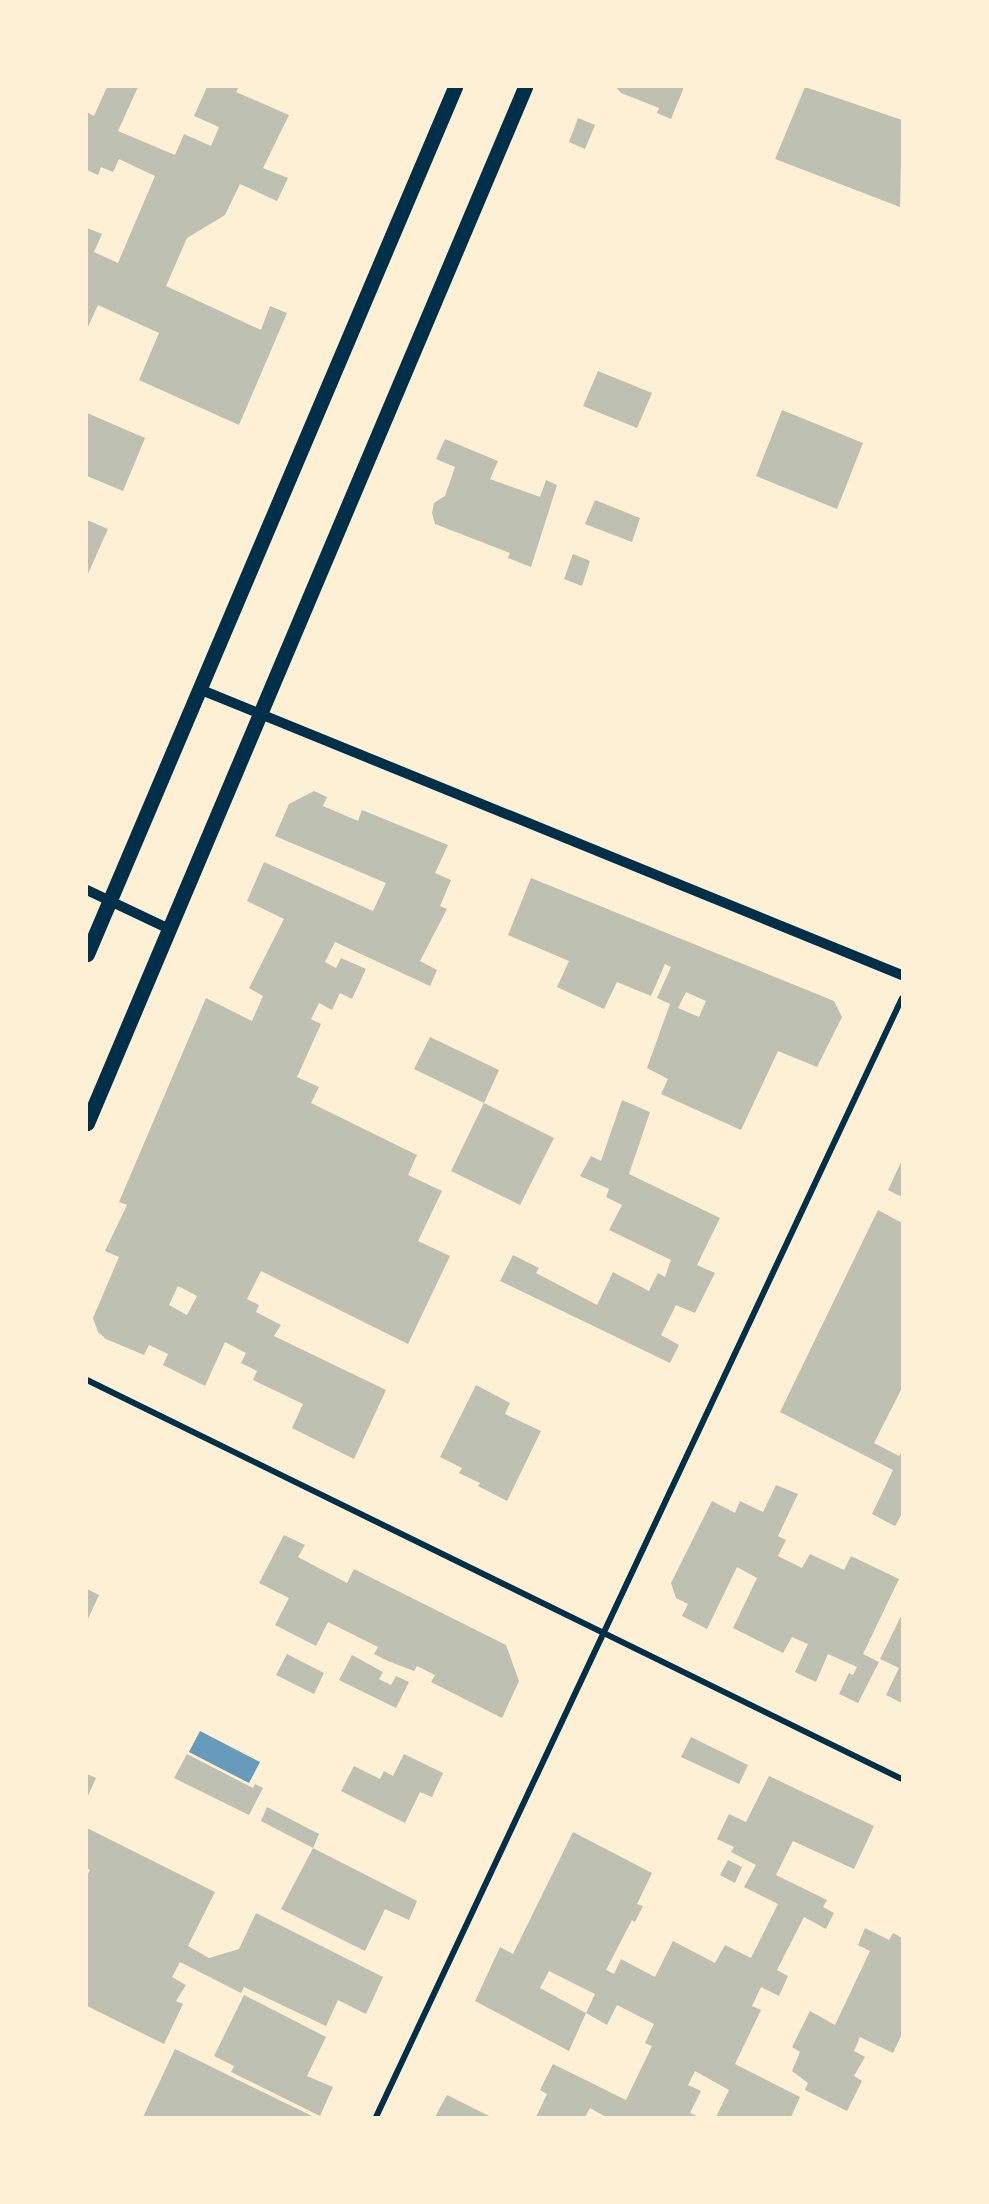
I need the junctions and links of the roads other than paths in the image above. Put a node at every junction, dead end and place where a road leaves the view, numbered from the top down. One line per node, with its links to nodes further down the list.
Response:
1 (455, 87): 3 (main road)
2 (525, 87): 4 (main road)
3 (199, 689): 4 (street); 6 (main road)
4 (260, 714): 7 (main road); 9 (street)
5 (87, 890): 6 (street)
6 (109, 901): 7 (street); 8 (main road)
7 (169, 929): 11 (main road)
8 (87, 954)
9 (902, 975)
10 (902, 998): 13 (street)
11 (87, 1123)
12 (87, 1380): 13 (street)
13 (604, 1633): 14 (street); 15 (street)
14 (902, 1779)
15 (376, 2117)

